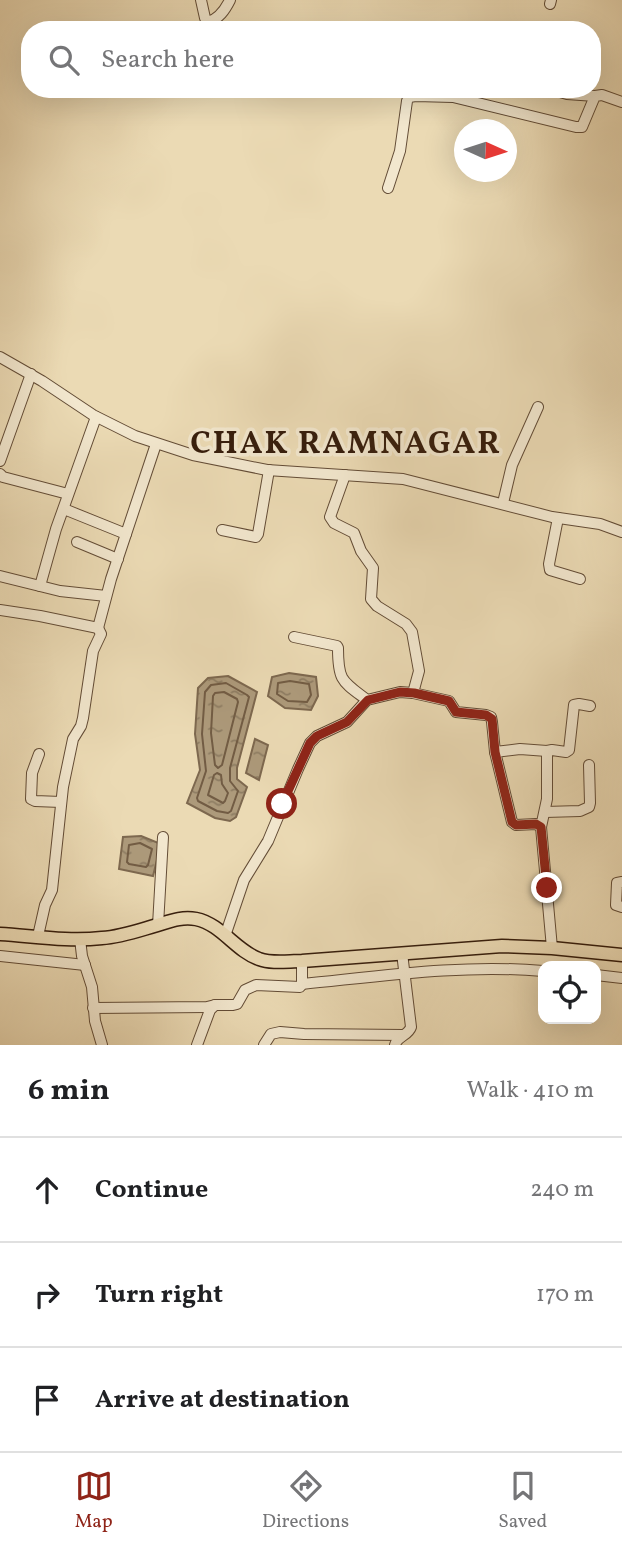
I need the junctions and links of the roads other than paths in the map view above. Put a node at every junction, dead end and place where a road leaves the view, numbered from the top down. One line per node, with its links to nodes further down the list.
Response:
1 (201, 0): 3 (street)
2 (230, 0): 4 (street)
3 (207, 21)
4 (213, 21)
5 (601, 95): 9 (street)
6 (408, 98): 10 (street)
7 (457, 98): 8 (street)
8 (594, 98)
9 (622, 102)
10 (388, 188)
11 (0, 357): 12 (street)
12 (30, 374): 14 (street); 16 (street)
13 (538, 407): 21 (street)
14 (96, 417): 15 (street); 20 (street)
15 (156, 444): 17 (street); 26 (street)
16 (0, 461)
17 (269, 470): 19 (street); 24 (street)
18 (0, 474): 20 (street)
19 (345, 475): 21 (street); 36 (street)
20 (68, 494): 22 (street)
21 (503, 503): 23 (street)
22 (64, 509): 26 (street); 31 (street)
23 (558, 518): 25 (street); 30 (street)
24 (222, 530)
25 (622, 532)
26 (126, 534): 28 (street)
27 (77, 542): 28 (street)
28 (118, 559): 32 (street)
29 (0, 576): 31 (street)
30 (580, 579)
31 (40, 586): 32 (street)
32 (106, 596): 34 (street)
33 (0, 610): 34 (street)
34 (98, 628): 43 (street)
35 (294, 637): 37 (street)
36 (414, 693): 37 (street); 40 (street)
37 (368, 700): 52 (street)
38 (590, 706): 39 (street)
39 (547, 751): 40 (street); 44 (street)
40 (495, 752): 45 (street)
41 (39, 754): 43 (street)
42 (589, 765): 44 (street)
43 (61, 802): 51 (street)
44 (545, 812): 45 (street)
45 (541, 827): 53 (street)
46 (163, 837): 49 (street)
47 (622, 882): 48 (street)
48 (622, 907)
49 (158, 925): 52 (main road); 54 (main road)
50 (0, 934): 51 (main road)
51 (38, 936): 54 (main road)
52 (226, 936): 59 (main road)
53 (552, 948): 55 (main road); 57 (main road)
54 (82, 952): 56 (street); 63 (street)
55 (622, 955)
56 (0, 956)
57 (404, 965): 58 (street); 59 (main road); 59 (street); 64 (street)
58 (538, 971)
59 (302, 974): 62 (street)
60 (601, 976): 61 (street)
61 (622, 978)
62 (215, 1004): 63 (street); 66 (street)
63 (93, 1008): 65 (street)
64 (403, 1035): 67 (street); 68 (street)
65 (103, 1045)
66 (197, 1045)
67 (264, 1045)
68 (395, 1045)

